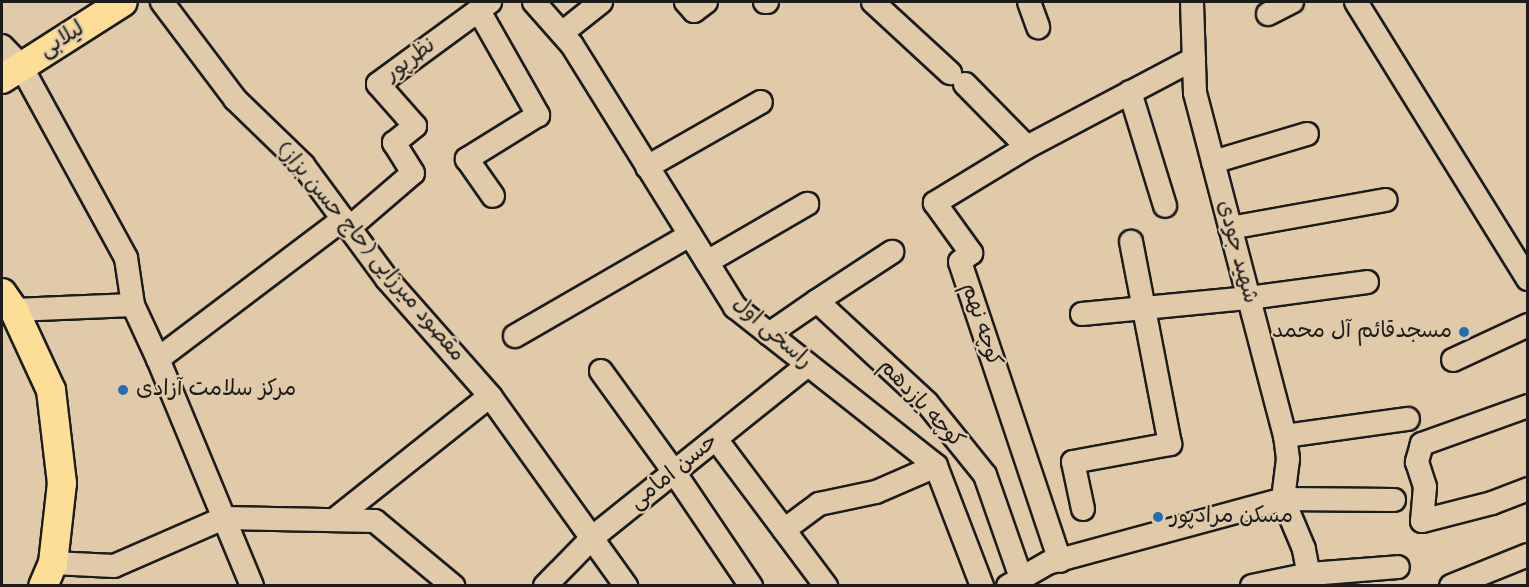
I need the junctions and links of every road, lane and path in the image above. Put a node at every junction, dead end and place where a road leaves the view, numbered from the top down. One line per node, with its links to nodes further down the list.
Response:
1 (123, 2): 18 (main road, لیلابی)
2 (162, 2): 29 (street, مقصود میرزایی (حاج حسن بزاز))
3 (534, 2): 15 (street, راسخی اول)
4 (601, 2): 15 (street)
5 (686, 2): 6 (street)
6 (706, 2)
7 (873, 2): 22 (street)
8 (1029, 2): 14 (street)
9 (1192, 2): 17 (street, شهید جودی)
10 (1292, 2): 13 (street)
11 (1356, 2): 35 (street)
12 (484, 6): 25 (street); 29 (street, نظرپور)
13 (1268, 14)
14 (1038, 27)
15 (562, 33): 24 (street, راسخی اول)
16 (2, 45): 18 (street)
17 (1194, 58): 19 (street); 23 (street, شهید جودی)
18 (11, 73): 40 (street)
19 (1130, 92): 22 (street); 28 (street)
20 (761, 102): 24 (street)
21 (1307, 134): 23 (street)
22 (1027, 147): 66 (street, کوچه نهم)
23 (1213, 162): 30 (street, شهید جودی)
24 (647, 166): 31 (street, راسخی اول)
25 (493, 196)
26 (1385, 200): 30 (street)
27 (807, 204): 34 (street)
28 (1165, 206)
29 (346, 223): 46 (street); 50 (street, مقصود میرزایی (حاج حسن بزاز))
30 (1230, 228): 37 (street, شهید جودی)
31 (690, 235): 34 (street, راسخی اول); 45 (street)
32 (1131, 242): 41 (street)
33 (892, 252): 39 (street)
34 (707, 262): 44 (street, راسخی اول)
35 (1527, 279)
36 (1367, 282): 37 (street)
37 (1249, 298): 41 (street); 53 (street, شهید جودی)
38 (8, 301): 40 (street); 68 (main road)
39 (817, 301): 44 (street); 70 (street, کوچه یازدهم)
40 (133, 305): 46 (street)
41 (1143, 308): 42 (street); 60 (street)
42 (1082, 314)
43 (1527, 325): 47 (street)
44 (770, 334): 48 (street, راسخی اول)
45 (514, 336)
46 (158, 359): 61 (street)
47 (1453, 360)
48 (808, 365): 54 (street, حسن امامی); 55 (street, راسخی اول)
49 (601, 371): 56 (street)
50 (490, 396): 62 (street); 64 (street, مقصود میرزایی (حاج حسن بزاز))
51 (1527, 406): 57 (street)
52 (1408, 418): 53 (street)
53 (1285, 436): 58 (street, شهید جودی)
54 (716, 439): 56 (street, حسن امامی); 63 (street)
55 (936, 466): 63 (street); 77 (street)
56 (675, 472): 64 (street, حسن امامی); 75 (street)
57 (1527, 489)
58 (1283, 499): 59 (street); 66 (street); 69 (street)
59 (1394, 500)
60 (1083, 509)
61 (224, 518): 62 (street); 68 (street); 71 (street)
62 (334, 520): 72 (street)
63 (784, 530): 76 (street)
64 (593, 537): 73 (street, حسن امامی); 74 (street, مقصود میرزایی (حاج حسن بزاز))
65 (1527, 555): 79 (street)
66 (1060, 561): 70 (street)
67 (1398, 567): 69 (street)
68 (48, 574)
69 (1311, 580): 78 (street)
70 (1015, 582)
71 (252, 585)
72 (453, 585)
73 (545, 585)
74 (626, 585)
75 (750, 585)
76 (826, 585)
77 (982, 585)
78 (1252, 585)
79 (1450, 585)

